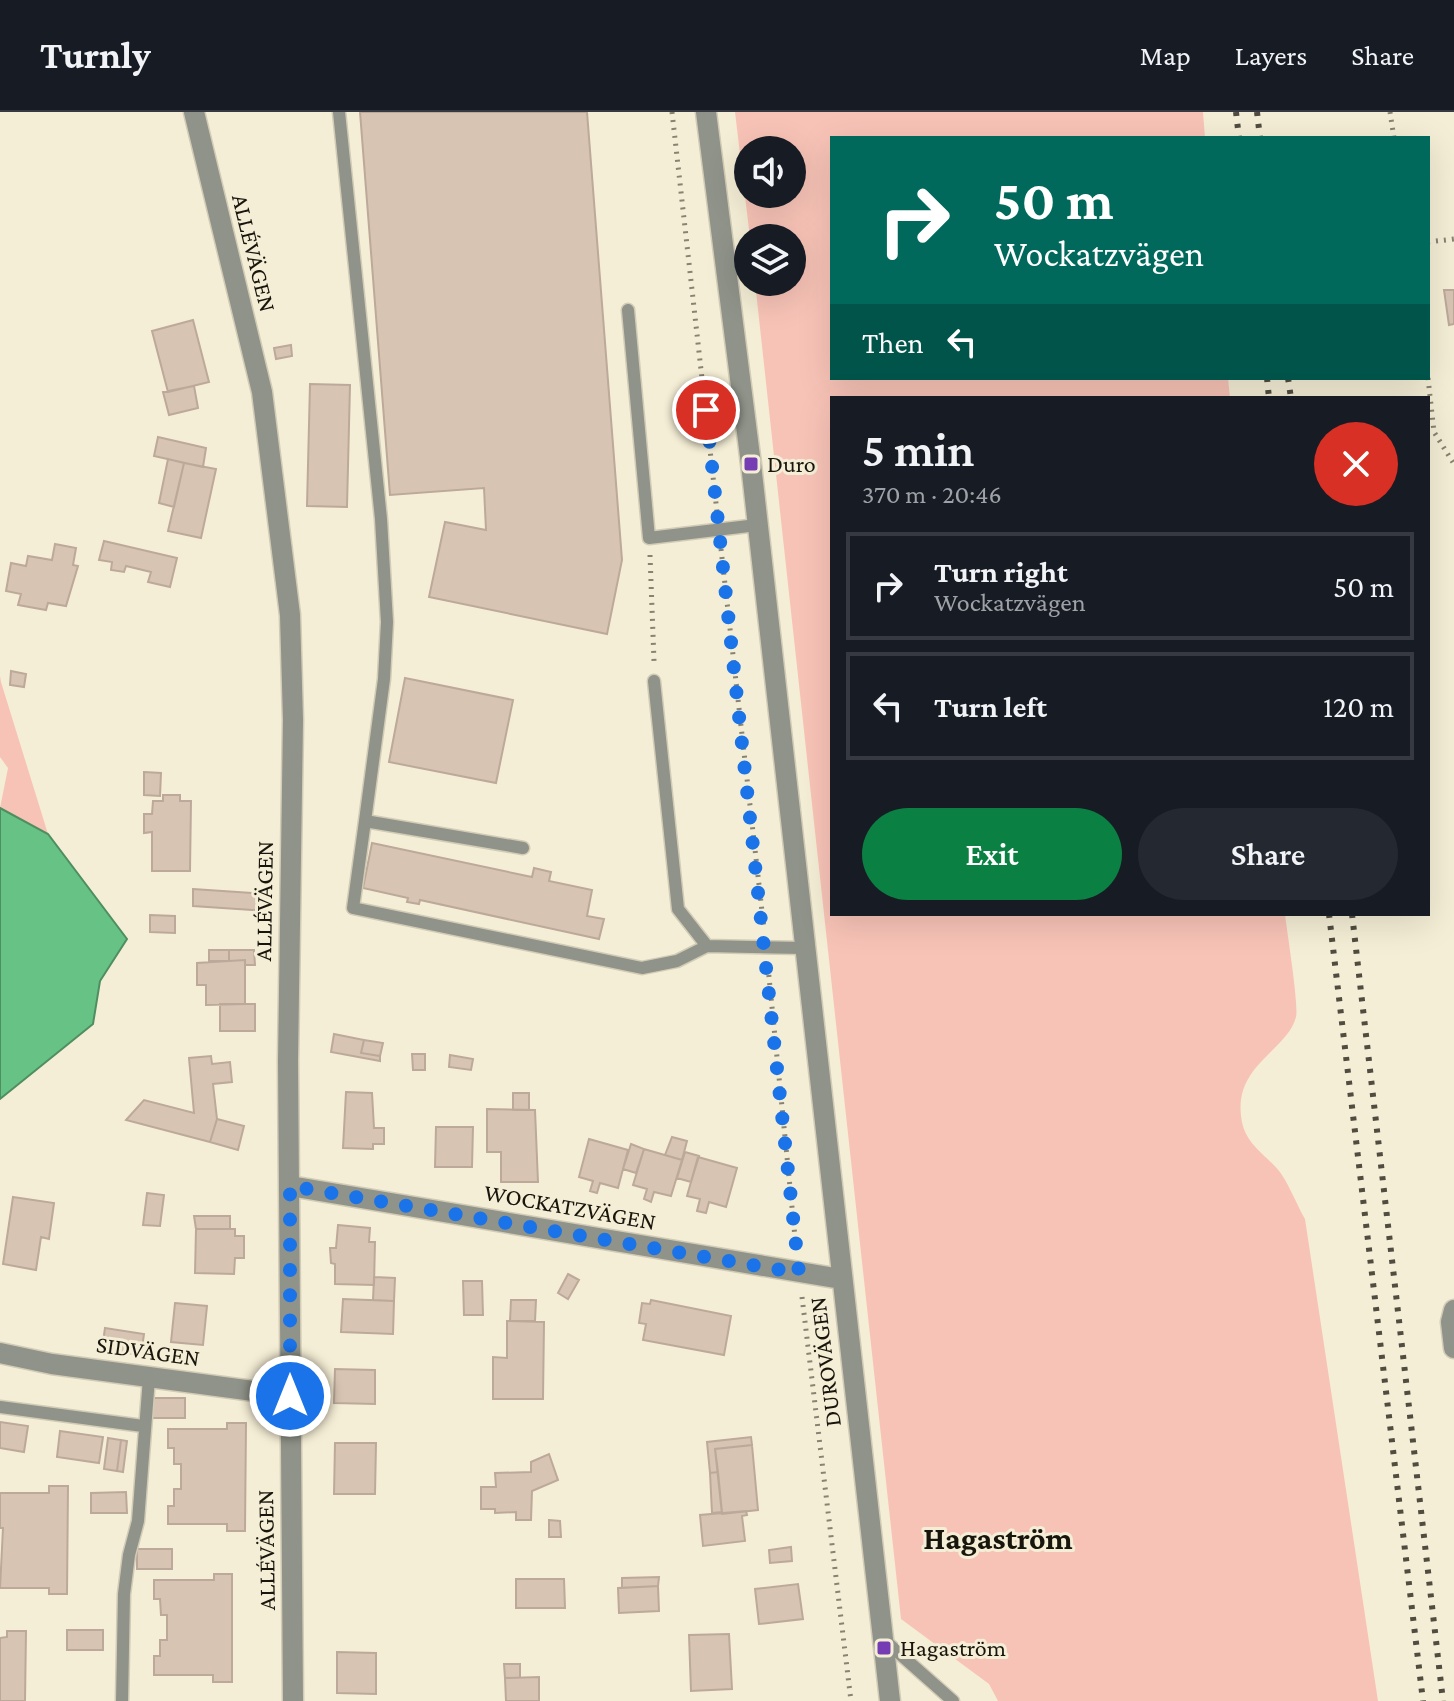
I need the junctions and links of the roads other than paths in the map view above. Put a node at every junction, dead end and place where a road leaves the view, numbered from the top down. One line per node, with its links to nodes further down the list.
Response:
1 (194, 112): 11 (street, ALLÉVÄGEN)
2 (339, 112): 7 (lane)
3 (706, 112): 5 (street, DUROVÄGEN)
4 (628, 310): 5 (lane)
5 (757, 525): 10 (street, DUROVÄGEN)
6 (654, 681): 9 (lane)
7 (365, 821): 8 (lane); 9 (lane)
8 (523, 848)
9 (707, 946): 10 (lane)
10 (804, 948): 12 (street, DUROVÄGEN)
11 (290, 1186): 12 (street, WOCKATZVÄGEN); 17 (street, ALLÉVÄGEN)
12 (841, 1279): 20 (street, DUROVÄGEN)
13 (1454, 1310): 14 (street)
14 (1454, 1348)
15 (0, 1353): 16 (street, SIDVÄGEN)
16 (149, 1378): 17 (street, SIDVÄGEN); 19 (lane)
17 (290, 1396): 22 (street, ALLÉVÄGEN)
18 (0, 1407): 19 (lane)
19 (143, 1426): 21 (lane)
20 (883, 1639): 23 (street, DUROVÄGEN); 24 (lane)
21 (122, 1701)
22 (293, 1701)
23 (890, 1701)
24 (953, 1701)

